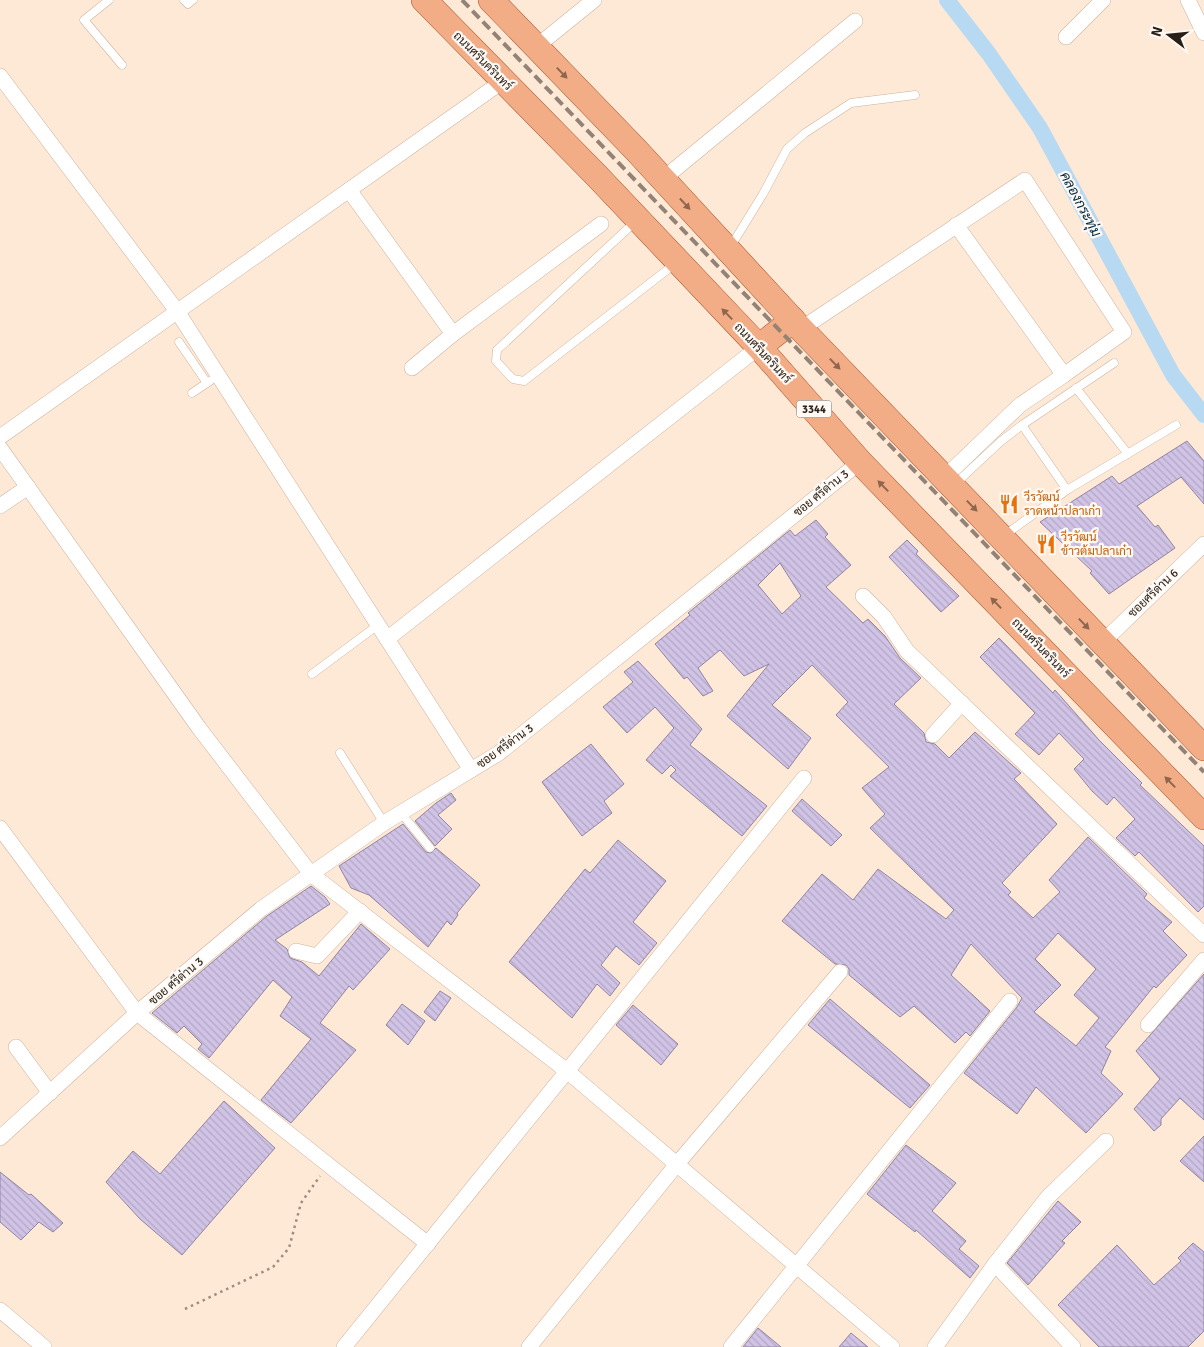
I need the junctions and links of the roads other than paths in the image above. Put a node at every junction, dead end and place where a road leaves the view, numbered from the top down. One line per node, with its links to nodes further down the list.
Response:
1 (109, 0): 13 (lane)
2 (184, 0): 3 (lane)
3 (193, 0)
4 (424, 0): 15 (main road, ถนนศรีนครินทร์ / 3344)
5 (491, 0): 12 (main road)
6 (594, 0): 12 (street)
7 (1102, 0): 11 (street)
8 (1188, 0): 10 (street)
9 (854, 20): 17 (street)
10 (1204, 33)
11 (1066, 36)
12 (536, 47): 17 (main road, one-way to 17)
13 (122, 66)
14 (0, 76): 24 (street)
15 (503, 81): 18 (street); 19 (main road, ถนนศรีนครินทร์ / 3344)
16 (915, 96): 22 (lane)
17 (663, 179): 22 (main road, one-way to 22)
18 (349, 190): 24 (street); 26 (street)
19 (638, 220): 23 (main road, ถนนศรีนครินทร์ / 3344); 23 (lane)
20 (601, 224): 26 (street)
21 (956, 226): 25 (street); 31 (street); 31 (street)
22 (728, 250): 25 (main road)
23 (677, 262): 28 (main road, ถนนศรีนครินทร์ / 3344, one-way to 23)
24 (177, 312): 32 (street); 37 (street)
25 (797, 324): 28 (main road); 41 (main road, one-way to 41)
26 (453, 334): 30 (street)
27 (179, 342): 32 (lane)
28 (759, 347): 40 (main road, ถนนศรีนครินทร์ / 3344); 49 (street)
29 (1114, 363): 33 (lane)
30 (412, 368)
31 (1064, 375): 41 (street)
32 (212, 379): 34 (lane); 48 (street)
33 (1076, 388): 35 (lane); 39 (lane)
34 (192, 393)
35 (1022, 425): 41 (lane); 43 (lane)
36 (1176, 425): 39 (lane)
37 (0, 437)
38 (0, 448): 42 (street)
39 (1128, 454): 43 (lane)
40 (860, 462): 56 (street, ซอย ศรีด่าน 3); 59 (main road, ถนนศรีนครินทร์ / 3344, one-way to 40)
41 (949, 482): 45 (main road, one-way to 45)
42 (28, 487): 44 (street); 63 (street)
43 (1067, 490): 45 (lane)
44 (0, 506)
45 (1001, 537): 50 (main road, one-way to 50)
46 (1204, 544): 50 (street, ซอยศรีด่าน 6)
47 (863, 596): 52 (street)
48 (378, 625): 49 (street); 51 (lane)
49 (387, 639): 56 (street)
50 (1102, 643): 54 (main road)
51 (312, 674)
52 (962, 703): 53 (street); 65 (street)
53 (933, 735)
54 (1204, 748)
55 (340, 753): 60 (lane)
56 (471, 770): 58 (street, ซอย ศรีด่าน 3)
57 (804, 778): 73 (street)
58 (401, 813): 60 (street, ซอย ศรีด่าน 3); 62 (lane)
59 (1204, 817)
60 (384, 823): 63 (street, ซอย ศรีด่าน 3)
61 (0, 828): 70 (street)
62 (430, 848)
63 (311, 874): 64 (street); 70 (street, ซอย ศรีด่าน 3)
64 (360, 911): 66 (street); 73 (street)
65 (1204, 935)
66 (296, 951)
67 (1204, 960): 71 (street)
68 (840, 972): 77 (street)
69 (1010, 1001): 80 (street)
70 (138, 1013): 74 (street, ซอย ศรีด่าน 3); 78 (street)
71 (1148, 1025)
72 (16, 1047): 74 (street)
73 (567, 1071): 77 (street); 78 (street)
74 (50, 1093): 75 (street, ซอย ศรีด่าน 3)
75 (0, 1138)
76 (1106, 1141): 79 (street)
77 (677, 1164): 80 (street); 84 (street)
78 (428, 1244): 83 (street)
79 (995, 1264): 87 (street); 88 (street)
80 (796, 1266): 85 (street); 86 (street)
81 (0, 1310): 82 (street)
82 (44, 1347)
83 (344, 1347)
84 (529, 1347)
85 (731, 1347)
86 (892, 1347)
87 (935, 1347)
88 (1073, 1347)

